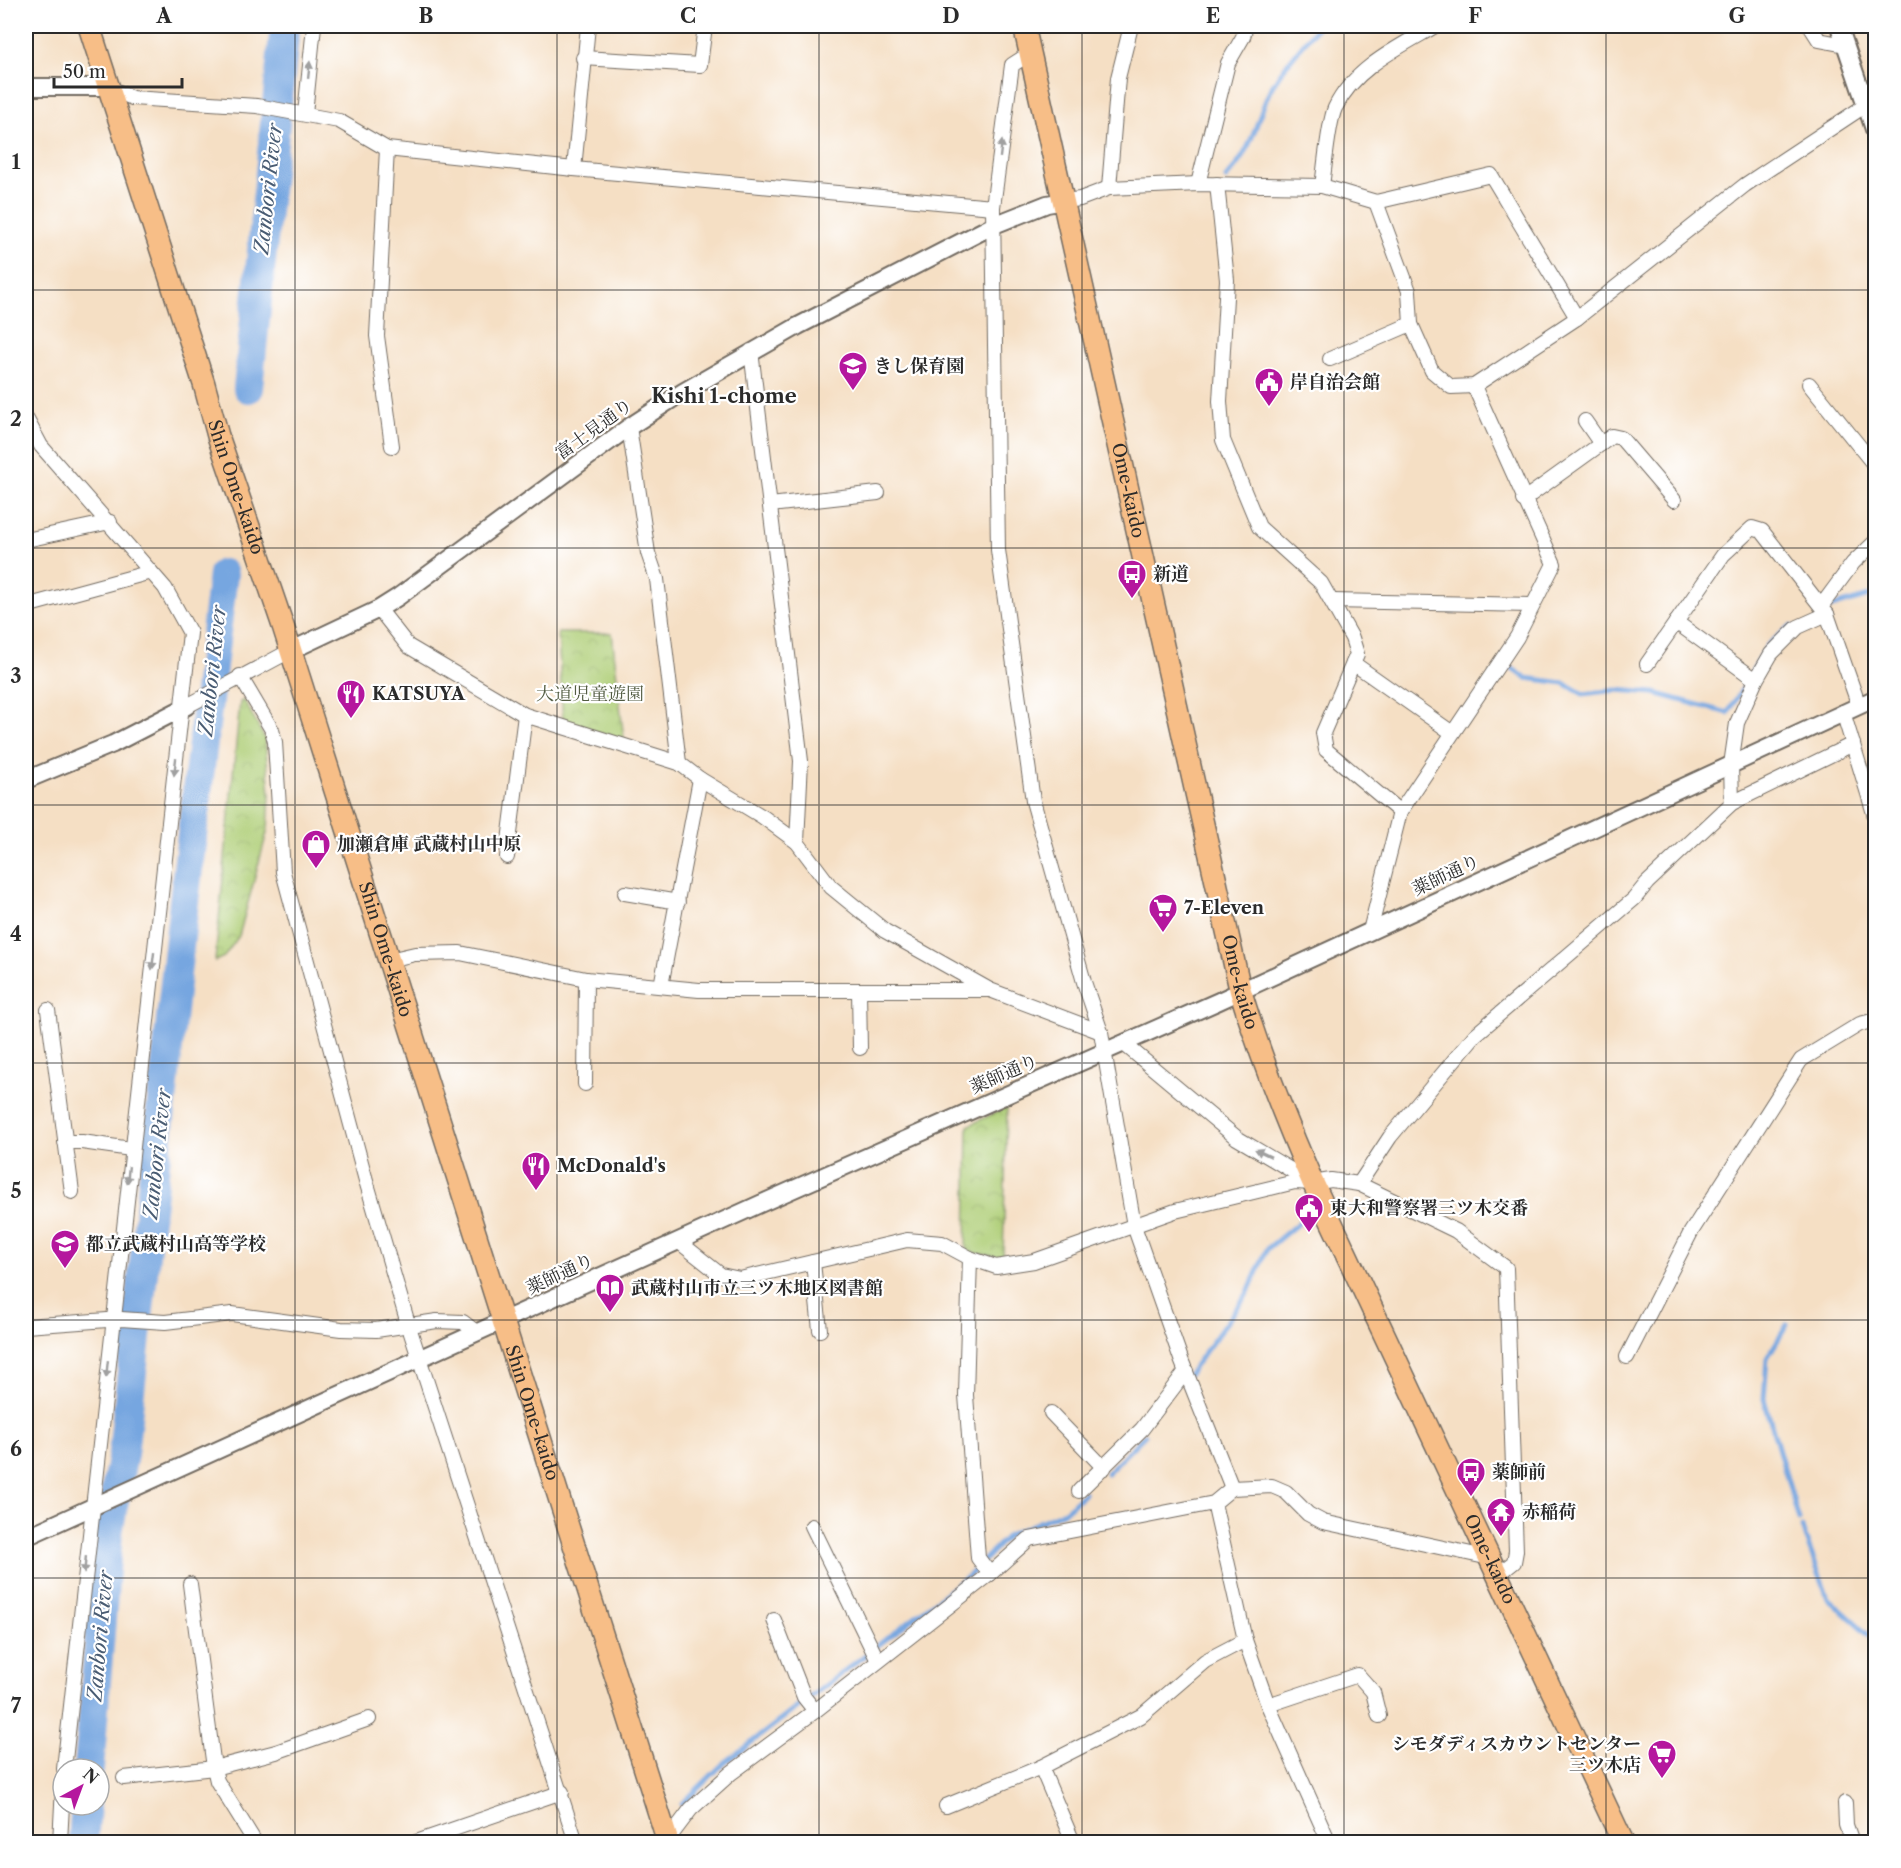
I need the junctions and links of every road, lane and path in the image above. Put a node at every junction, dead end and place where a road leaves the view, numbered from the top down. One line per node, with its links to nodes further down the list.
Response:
1 (89, 26): 15 (main road, Shin Ome-kaido)
2 (314, 26): 17 (street, one-way to 2)
3 (588, 26): 13 (street)
4 (705, 26): 13 (street)
5 (1024, 26): 12 (main road, Ome-kaido)
6 (1131, 26): 24 (street)
7 (1246, 26): 21 (street)
8 (1435, 26): 23 (street)
9 (1810, 26): 11 (street)
10 (1839, 26): 11 (street)
11 (1845, 45): 16 (street)
12 (1029, 54): 25 (main road, Ome-kaido); 27 (street, one-way to 12)
13 (583, 58): 20 (street)
14 (26, 87): 15 (street)
15 (108, 87): 17 (street); 55 (main road, Shin Ome-kaido)
16 (1868, 95): 18 (street); 29 (street)
17 (303, 114): 19 (street)
18 (1875, 135)
19 (387, 149): 20 (street); 39 (street)
20 (574, 169): 27 (street)
21 (1198, 184): 22 (street); 24 (street)
22 (1217, 184): 23 (street); 49 (street)
23 (1322, 186): 26 (street)
24 (1109, 188): 25 (street)
25 (1065, 201): 28 (street, 富士見通り); 82 (main road, Ome-kaido)
26 (1376, 202): 29 (street); 30 (street)
27 (993, 207): 28 (street)
28 (994, 225): 31 (street, 富士見通り); 87 (street)
29 (1577, 318): 34 (street)
30 (1411, 324): 32 (street); 34 (street)
31 (751, 351): 37 (street, 富士見通り); 44 (street)
32 (1330, 359)
33 (1809, 384): 40 (street)
34 (1474, 386): 42 (street)
35 (26, 418): 45 (street)
36 (1585, 421): 38 (street)
37 (629, 427): 52 (street, 富士見通り); 67 (street)
38 (1601, 444): 42 (street); 43 (street)
39 (392, 446)
40 (1875, 466)
41 (879, 493): 44 (street)
42 (1523, 500): 50 (street)
43 (1674, 500)
44 (770, 505): 74 (street)
45 (110, 522): 46 (street); 48 (street)
46 (26, 540)
47 (1875, 541): 53 (street)
48 (151, 572): 51 (street); 62 (street)
49 (1332, 601): 50 (street); 56 (street)
50 (1532, 605): 65 (street)
51 (26, 606)
52 (380, 609): 55 (street, 富士見通り); 64 (street)
53 (1825, 609): 54 (street); 59 (street); 61 (street)
54 (1676, 622): 57 (street); 59 (street)
55 (290, 651): 58 (street); 79 (main road, Shin Ome-kaido)
56 (1353, 663): 65 (street); 72 (street)
57 (1647, 664)
58 (238, 677): 62 (street); 104 (street)
59 (1756, 680): 68 (street)
60 (1875, 698): 61 (street, 薬師通り)
61 (1859, 706): 63 (street, 薬師通り)
62 (184, 707): 70 (street); 93 (street, one-way to 93)
63 (1843, 712): 66 (street); 68 (street, 薬師通り)
64 (525, 715): 67 (street); 75 (street)
65 (1451, 732): 72 (street)
66 (1853, 744): 71 (street); 73 (street)
67 (679, 763): 69 (street)
68 (1731, 765): 71 (street); 78 (street, 薬師通り)
69 (700, 779): 74 (street); 77 (street)
70 (26, 780)
71 (1732, 803): 95 (street)
72 (1400, 812): 78 (street)
73 (1875, 820)
74 (797, 842): 84 (street)
75 (507, 858)
76 (625, 893): 77 (street)
77 (678, 902): 81 (street)
78 (1370, 931): 82 (street, 薬師通り)
79 (389, 960): 80 (street); 102 (main road, Shin Ome-kaido)
80 (586, 979): 81 (street); 91 (street)
81 (661, 986): 83 (street)
82 (1240, 989): 88 (street, 薬師通り); 94 (main road, Ome-kaido)
83 (859, 990): 84 (street); 89 (street)
84 (990, 990): 87 (street)
85 (48, 1010): 92 (street)
86 (1875, 1020): 107 (street)
87 (1101, 1032): 90 (street)
88 (1123, 1043): 90 (street, 薬師通り); 94 (street, one-way to 88)
89 (860, 1048)
90 (1104, 1051): 97 (street); 98 (street, 薬師通り)
91 (585, 1084)
92 (66, 1142): 93 (street); 96 (street)
93 (131, 1149): 101 (street, one-way to 101)
94 (1313, 1183): 95 (street); 97 (street); 118 (main road, Ome-kaido)
95 (1359, 1184): 118 (street)
96 (72, 1192)
97 (1134, 1226): 99 (street); 109 (street)
98 (678, 1241): 100 (street); 102 (street, 薬師通り)
99 (970, 1258): 100 (street); 119 (street)
100 (813, 1262): 105 (street)
101 (117, 1319): 103 (street); 104 (street); 115 (street, one-way to 115)
102 (504, 1321): 106 (street, 薬師通り); 141 (main road, Shin Ome-kaido)
103 (26, 1326)
104 (409, 1327): 106 (street); 108 (street)
105 (820, 1330)
106 (476, 1332): 108 (street, 薬師通り)
107 (1627, 1357)
108 (419, 1358): 115 (street, 薬師通り); 132 (street)
109 (1188, 1376): 111 (street); 112 (street)
110 (1051, 1413): 111 (street)
111 (1104, 1468): 113 (street)
112 (1232, 1488): 114 (street); 118 (street)
113 (1079, 1491)
114 (1214, 1503): 119 (street); 122 (street)
115 (94, 1506): 117 (street, 薬師通り); 128 (street, one-way to 128)
116 (812, 1526): 123 (street)
117 (26, 1537)
118 (1494, 1566): 144 (main road, Ome-kaido)
119 (990, 1574): 123 (street)
120 (190, 1584): 130 (street)
121 (774, 1620): 125 (street)
122 (1245, 1640): 124 (street); 129 (street)
123 (878, 1661): 125 (street)
124 (1268, 1705): 126 (street); 143 (street)
125 (815, 1711): 141 (street)
126 (1379, 1716)
127 (369, 1719): 130 (street)
128 (65, 1757)
129 (1041, 1767): 134 (street); 142 (street)
130 (214, 1768): 131 (street); 138 (street)
131 (124, 1778)
132 (562, 1792): 136 (street); 140 (street)
133 (1845, 1803): 145 (street)
134 (946, 1806)
135 (61, 1817): 137 (street)
136 (436, 1839): 139 (street)
137 (60, 1842)
138 (255, 1842)
139 (416, 1842)
140 (576, 1842)
141 (667, 1842)
142 (1073, 1842)
143 (1329, 1842)
144 (1623, 1842)
145 (1852, 1842)

